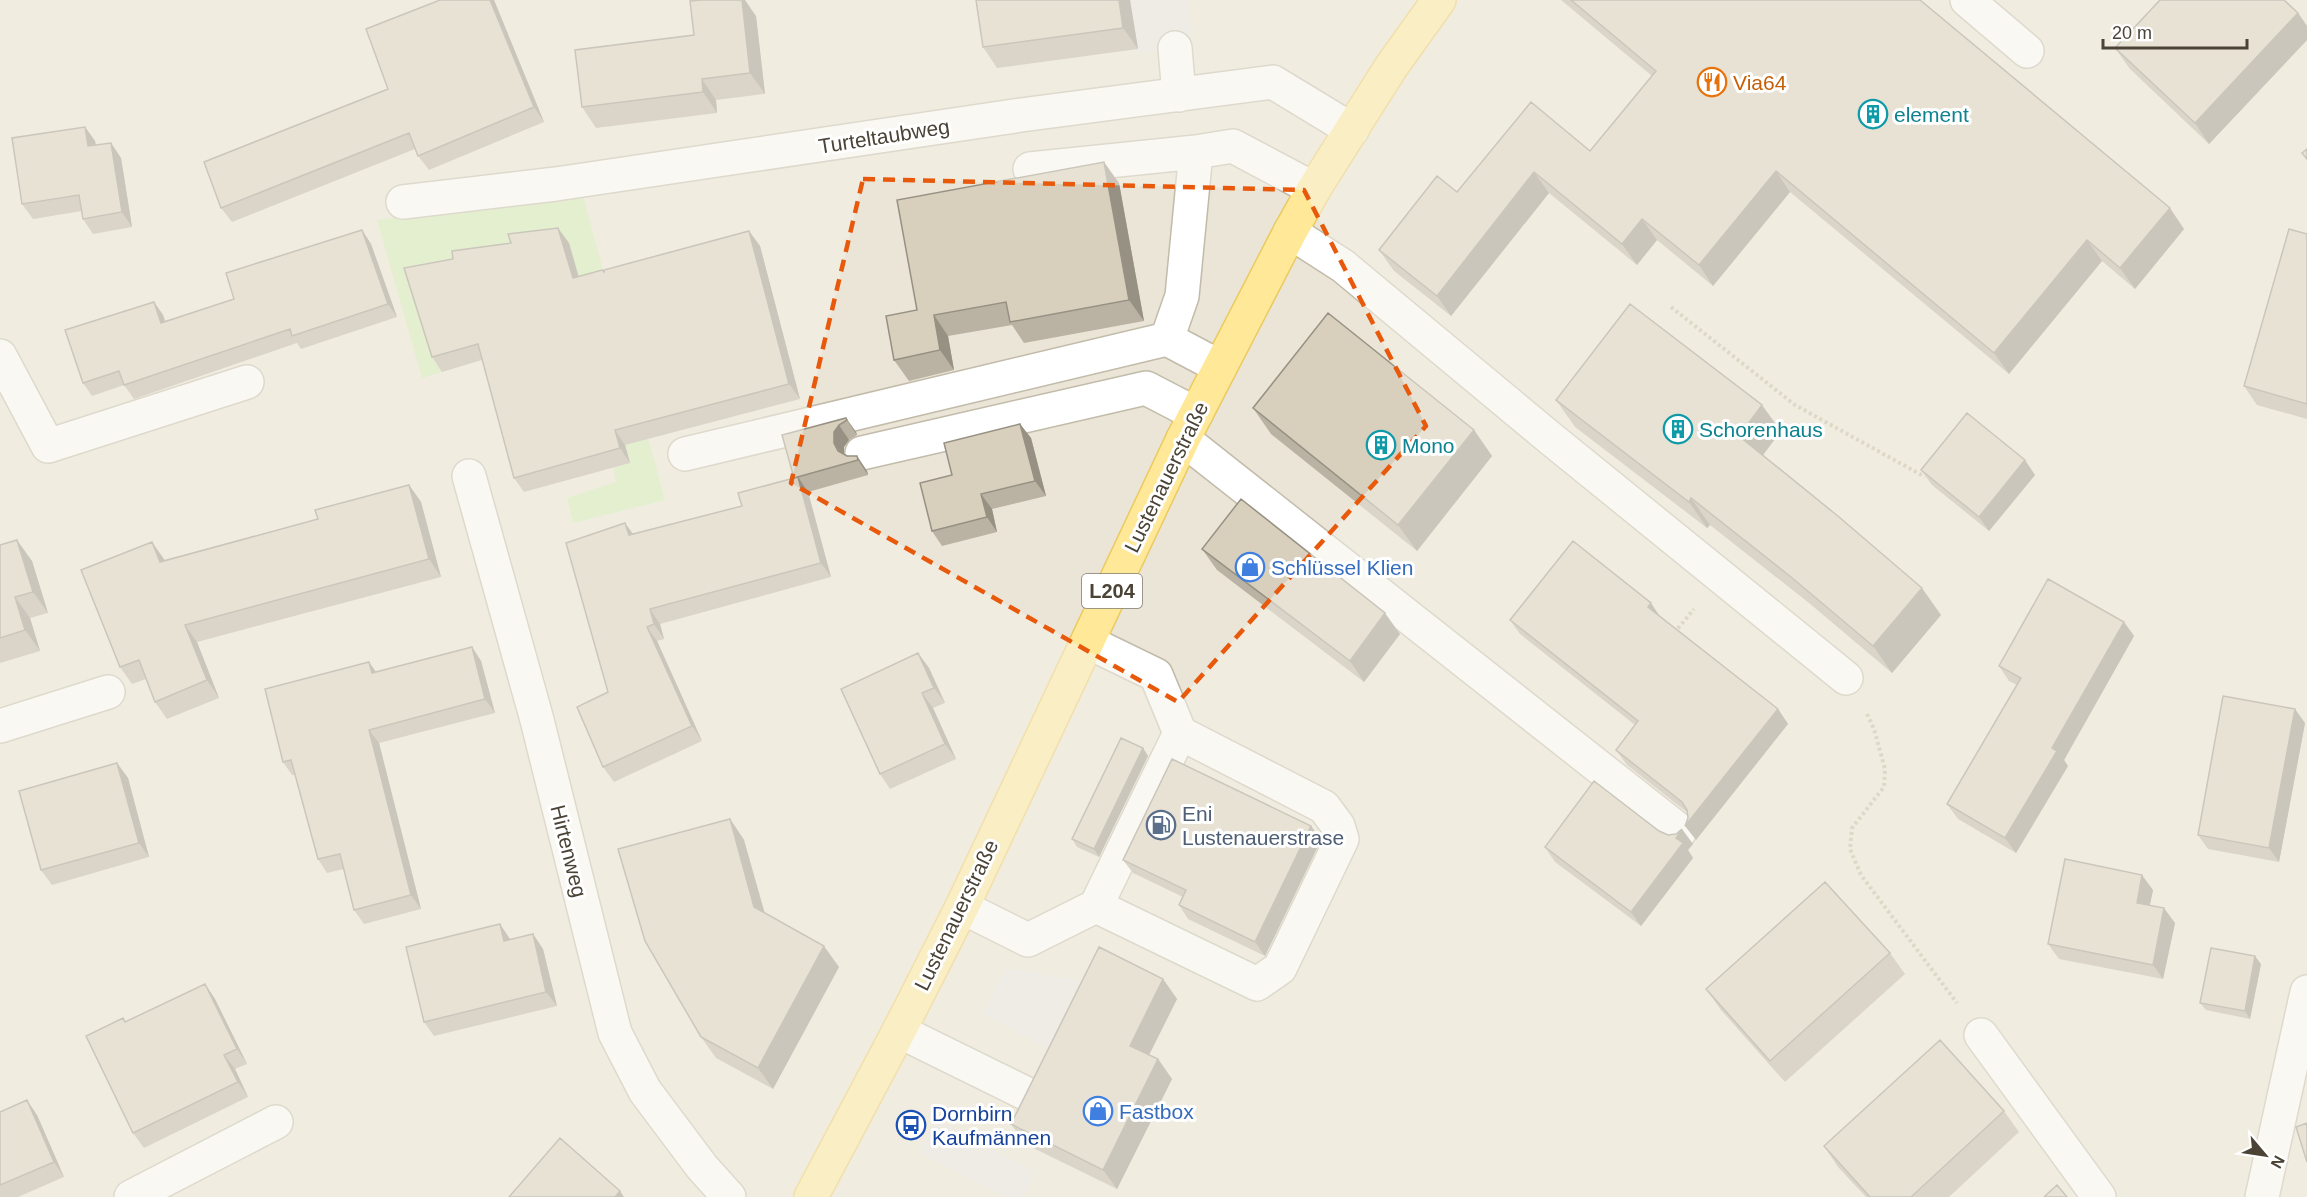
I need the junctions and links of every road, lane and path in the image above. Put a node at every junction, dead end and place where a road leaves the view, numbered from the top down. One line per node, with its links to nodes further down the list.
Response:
1 (1439, 0): 6 (main road, Lustenauerstraße / L204)
2 (1967, 0): 4 (street)
3 (1175, 48): 5 (street)
4 (2027, 51)
5 (1179, 95): 6 (street, Turteltaubweg); 10 (street, Turteltaubweg)
6 (1352, 130): 9 (main road, Lustenauerstraße / L204)
7 (1196, 152): 8 (street); 9 (street); 13 (street)
8 (1030, 169)
9 (1314, 189): 11 (main road, Lustenauerstraße / L204)
10 (403, 202)
11 (1290, 232): 15 (main road, Lustenauerstraße / L204); 22 (street)
12 (1671, 307): 21 (path)
13 (1167, 339): 15 (street); 18 (street)
14 (0, 356): 16 (street)
15 (1220, 367): 17 (main road, Lustenauerstraße / L204)
16 (247, 382)
17 (1190, 427): 19 (street); 24 (main road, Lustenauerstraße / L204); 30 (street)
18 (685, 453)
19 (862, 453)
20 (469, 476): 39 (street, Hirtenweg)
21 (1925, 477)
22 (1720, 577): 23 (path); 25 (street)
23 (1669, 639)
24 (1088, 642): 29 (street); 32 (main road, Lustenauerstraße / L204)
25 (1846, 678)
26 (108, 692): 27 (street)
27 (0, 726)
28 (1874, 729): 35 (path)
29 (1180, 733): 31 (street); 31 (street)
30 (1680, 831)
31 (1096, 906): 32 (street)
32 (962, 907): 34 (main road, Lustenauerstraße / L204)
33 (2307, 992): 42 (street)
34 (899, 1031): 36 (street); 40 (main road, Lustenauerstraße / L204)
35 (1981, 1035): 41 (street)
36 (1029, 1095)
37 (276, 1122): 38 (street)
38 (131, 1197)
39 (729, 1197)
40 (811, 1197)
41 (2099, 1197)
42 (2262, 1197)

